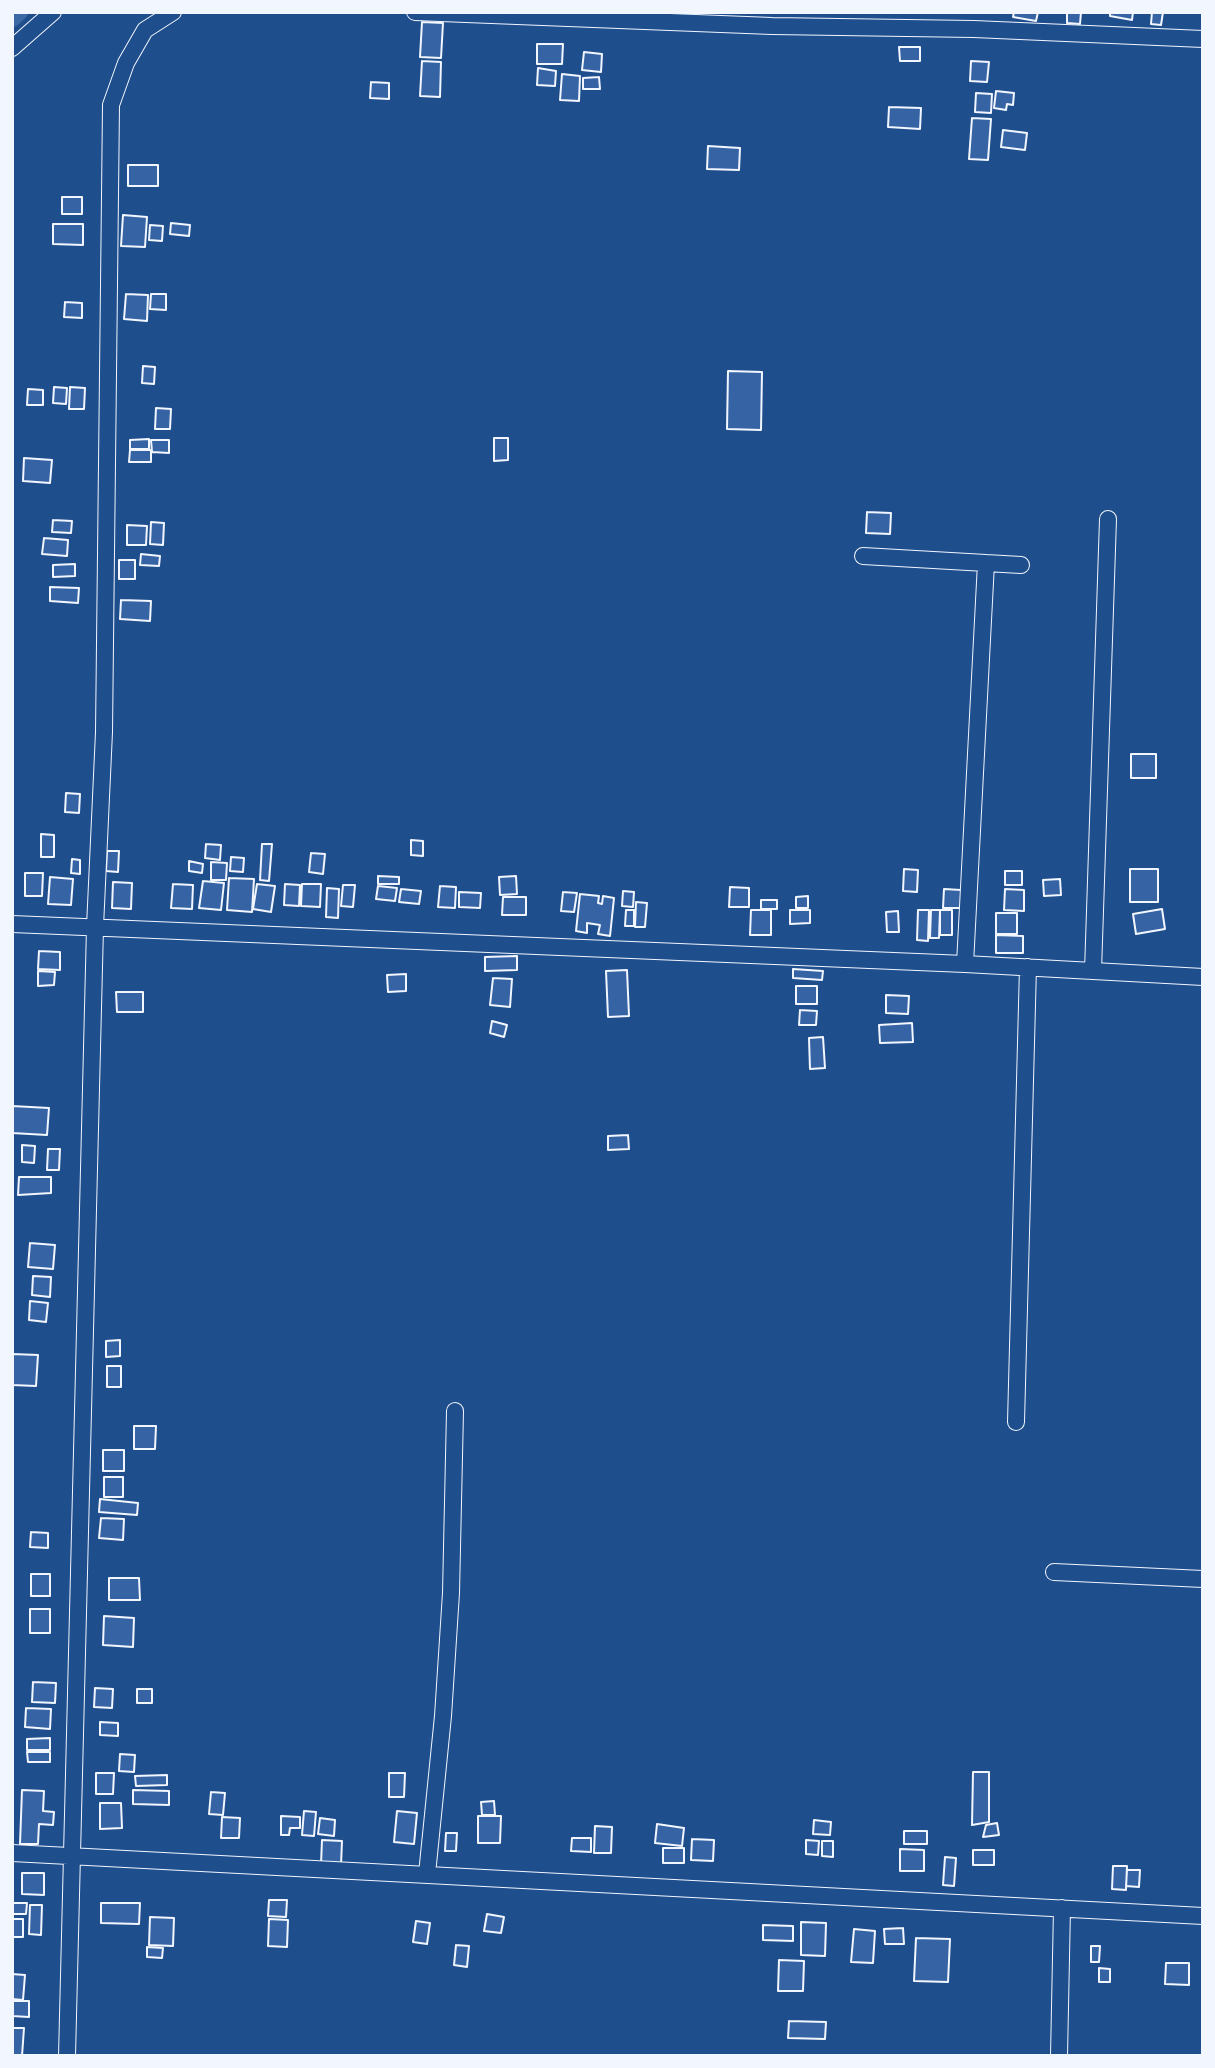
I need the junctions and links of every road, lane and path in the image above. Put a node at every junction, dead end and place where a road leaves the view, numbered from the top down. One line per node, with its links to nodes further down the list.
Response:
1 (53, 12): 5 (street)
2 (173, 12): 11 (street)
3 (415, 12): 4 (street)
4 (1203, 39)
5 (12, 47)
6 (1108, 519): 14 (street)
7 (863, 556): 8 (street)
8 (986, 563): 9 (street); 12 (street)
9 (1021, 565)
10 (12, 924): 11 (street)
11 (95, 927): 12 (street); 21 (street)
12 (965, 964): 13 (street)
13 (1028, 967): 14 (street); 17 (street)
14 (1093, 971): 15 (street)
15 (1203, 977)
16 (455, 1411): 22 (street)
17 (1016, 1422)
18 (1054, 1572): 19 (street)
19 (1203, 1579)
20 (12, 1853): 21 (street)
21 (72, 1855): 22 (street); 25 (street)
22 (427, 1874): 23 (street)
23 (1062, 1908): 24 (street); 26 (street)
24 (1203, 1916)
25 (67, 2056)
26 (1059, 2056)

